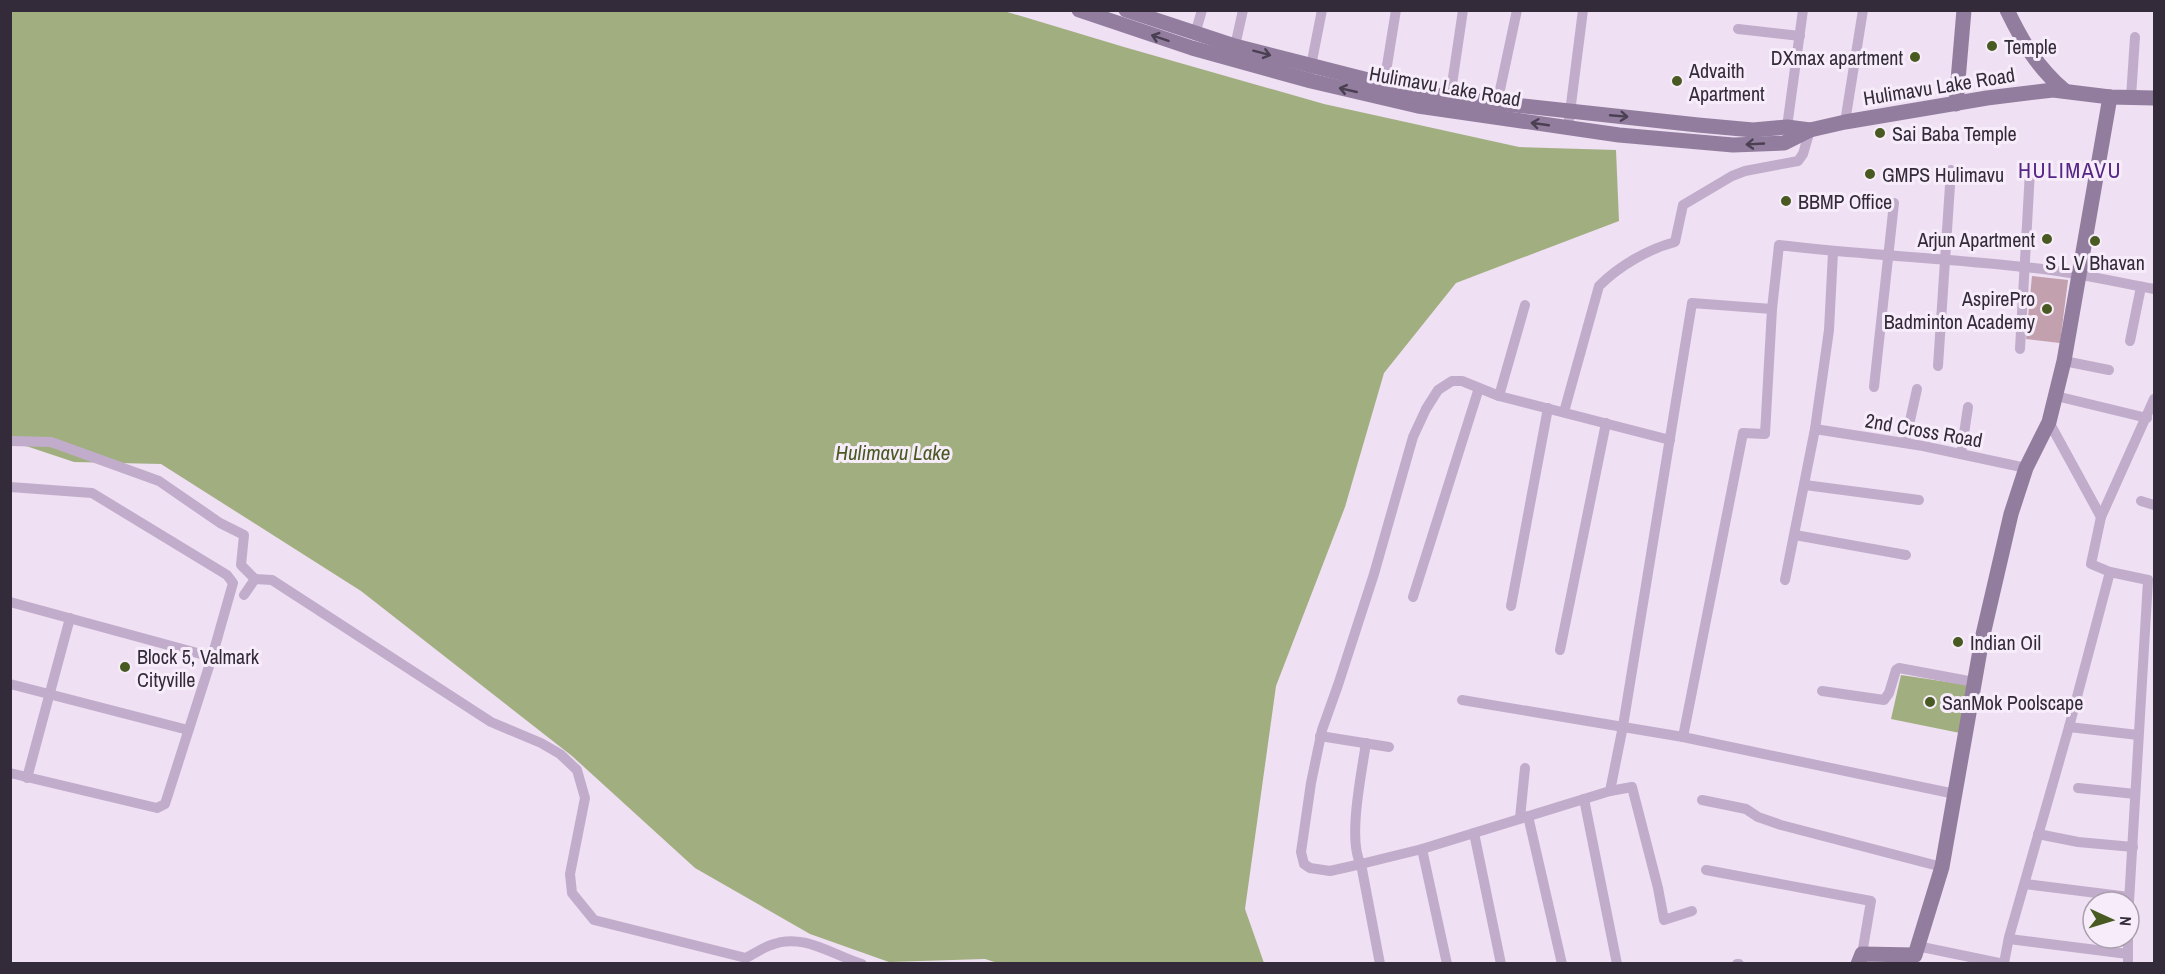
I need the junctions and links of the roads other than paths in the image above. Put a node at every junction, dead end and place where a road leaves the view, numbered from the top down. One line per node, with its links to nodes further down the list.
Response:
1 (1079, 10): 19 (main road, Hulimavu Lake Road, one-way to 1)
2 (1126, 10): 15 (main road, Hulimavu Lake Road)
3 (1202, 10): 15 (street)
4 (1243, 10): 18 (street)
5 (1323, 10): 19 (street)
6 (1396, 10): 20 (street)
7 (1462, 10): 24 (street)
8 (1517, 10): 26 (street)
9 (1583, 10): 28 (street)
10 (1803, 10): 16 (street)
11 (1863, 10): 29 (street)
12 (1964, 10): 27 (main road)
13 (2007, 10): 21 (main road)
14 (1738, 29): 16 (street)
15 (1195, 34): 18 (main road, Hulimavu Lake Road)
16 (1800, 36): 30 (street)
17 (2135, 37): 23 (street)
18 (1235, 46): 19 (main road, Hulimavu Lake Road, one-way to 19)
19 (1309, 73): 20 (main road, Hulimavu Lake Road); 31 (main road, Hulimavu Lake Road, one-way to 19)
20 (1384, 84): 24 (main road, Hulimavu Lake Road)
21 (2065, 91): 22 (main road, Hulimavu Lake Road); 27 (main road, Hulimavu Lake Road)
22 (2110, 97): 23 (main road, Hulimavu Lake Road); 40 (main road)
23 (2131, 97): 25 (main road, Hulimavu Lake Road)
24 (1450, 98): 26 (main road, Hulimavu Lake Road)
25 (2154, 98)
26 (1497, 104): 28 (main road, Hulimavu Lake Road)
27 (1956, 104): 29 (main road, Hulimavu Lake Road)
28 (1571, 112): 30 (main road, Hulimavu Lake Road, one-way to 30); 31 (street)
29 (1845, 122): 32 (main road, Hulimavu Lake Road)
30 (1787, 127): 32 (main road, Hulimavu Lake Road)
31 (1569, 128): 32 (main road, Hulimavu Lake Road, one-way to 31)
32 (1810, 130): 58 (street)
33 (1951, 170): 38 (street)
34 (2030, 171): 39 (street)
35 (1894, 203): 37 (street)
36 (1833, 252): 37 (street); 44 (street); 62 (street)
37 (1889, 256): 38 (street); 50 (street)
38 (1945, 260): 39 (street); 48 (street)
39 (2026, 267): 40 (street); 46 (street)
40 (2081, 275): 41 (street); 47 (main road)
41 (2141, 287): 42 (street); 45 (street)
42 (2154, 289)
43 (1525, 305): 53 (street)
44 (1772, 309): 63 (street); 96 (street)
45 (2130, 341)
46 (2020, 349)
47 (2064, 361): 49 (street); 54 (main road)
48 (1938, 366)
49 (2109, 370)
50 (1874, 387)
51 (1479, 388): 53 (street); 80 (street); 95 (street)
52 (1917, 389): 65 (street)
53 (1499, 396): 57 (street)
54 (2056, 396): 59 (street); 60 (main road)
55 (2154, 399): 59 (street)
56 (1968, 407): 66 (street)
57 (1548, 408): 58 (street); 82 (street)
58 (1564, 412): 61 (street)
59 (2147, 418): 73 (street)
60 (2049, 422): 67 (main road); 73 (street)
61 (1606, 423): 63 (street); 84 (street)
62 (1815, 429): 65 (street, 2nd Cross Road); 68 (street)
63 (1670, 440): 91 (street)
64 (10, 441): 77 (street)
65 (1905, 443): 66 (street, 2nd Cross Road)
66 (1961, 454): 67 (street, 2nd Cross Road)
67 (2026, 468): 86 (main road)
68 (1804, 485): 70 (street); 74 (street)
69 (10, 487): 85 (street)
70 (1919, 500)
71 (2141, 501): 72 (street)
72 (2154, 505)
73 (2101, 517): 76 (street)
74 (1795, 535): 75 (street); 78 (street)
75 (1906, 555)
76 (2110, 572): 92 (street); 94 (street)
77 (255, 579): 79 (street); 124 (street)
78 (1785, 580)
79 (244, 595)
80 (1413, 597)
81 (10, 602): 83 (street)
82 (1511, 606)
83 (70, 618): 85 (street); 89 (street)
84 (1560, 650)
85 (212, 657): 93 (street)
86 (1974, 682): 88 (street); 104 (main road)
87 (10, 684): 89 (street)
88 (1821, 691)
89 (49, 694): 93 (street); 101 (street)
90 (1462, 700): 91 (street)
91 (1623, 726): 96 (street); 103 (street)
92 (2069, 727): 94 (street); 110 (street)
93 (188, 730): 101 (street)
94 (2138, 735): 105 (street)
95 (1320, 736): 97 (street); 113 (street)
96 (1683, 737): 104 (street)
97 (1366, 744): 98 (street); 113 (street)
98 (1389, 747)
99 (1526, 768): 108 (street)
100 (10, 773): 101 (street)
101 (27, 778)
102 (2078, 788): 105 (street)
103 (1610, 790): 106 (street); 119 (street)
104 (1954, 794): 114 (main road)
105 (2135, 794): 111 (street)
106 (1584, 799): 108 (street); 130 (street)
107 (1702, 801): 114 (street)
108 (1524, 817): 109 (street); 129 (street)
109 (1474, 833): 112 (street); 128 (street)
110 (2038, 834): 111 (street); 116 (street)
111 (2133, 847): 117 (street)
112 (1422, 849): 113 (street); 127 (street)
113 (1361, 864): 126 (street)
114 (1942, 867): 121 (main road)
115 (1706, 870): 122 (street)
116 (2025, 884): 118 (street); 120 (street)
117 (2130, 890)
118 (2081, 893)
119 (1692, 911)
120 (2009, 939): 123 (street); 131 (street)
121 (1917, 946): 122 (main road); 131 (street)
122 (1860, 959)
123 (2128, 959)
124 (745, 961): 125 (street)
125 (862, 963)
126 (1380, 963)
127 (1447, 963)
128 (1501, 963)
129 (1562, 963)
130 (1617, 963)
131 (2004, 963)

